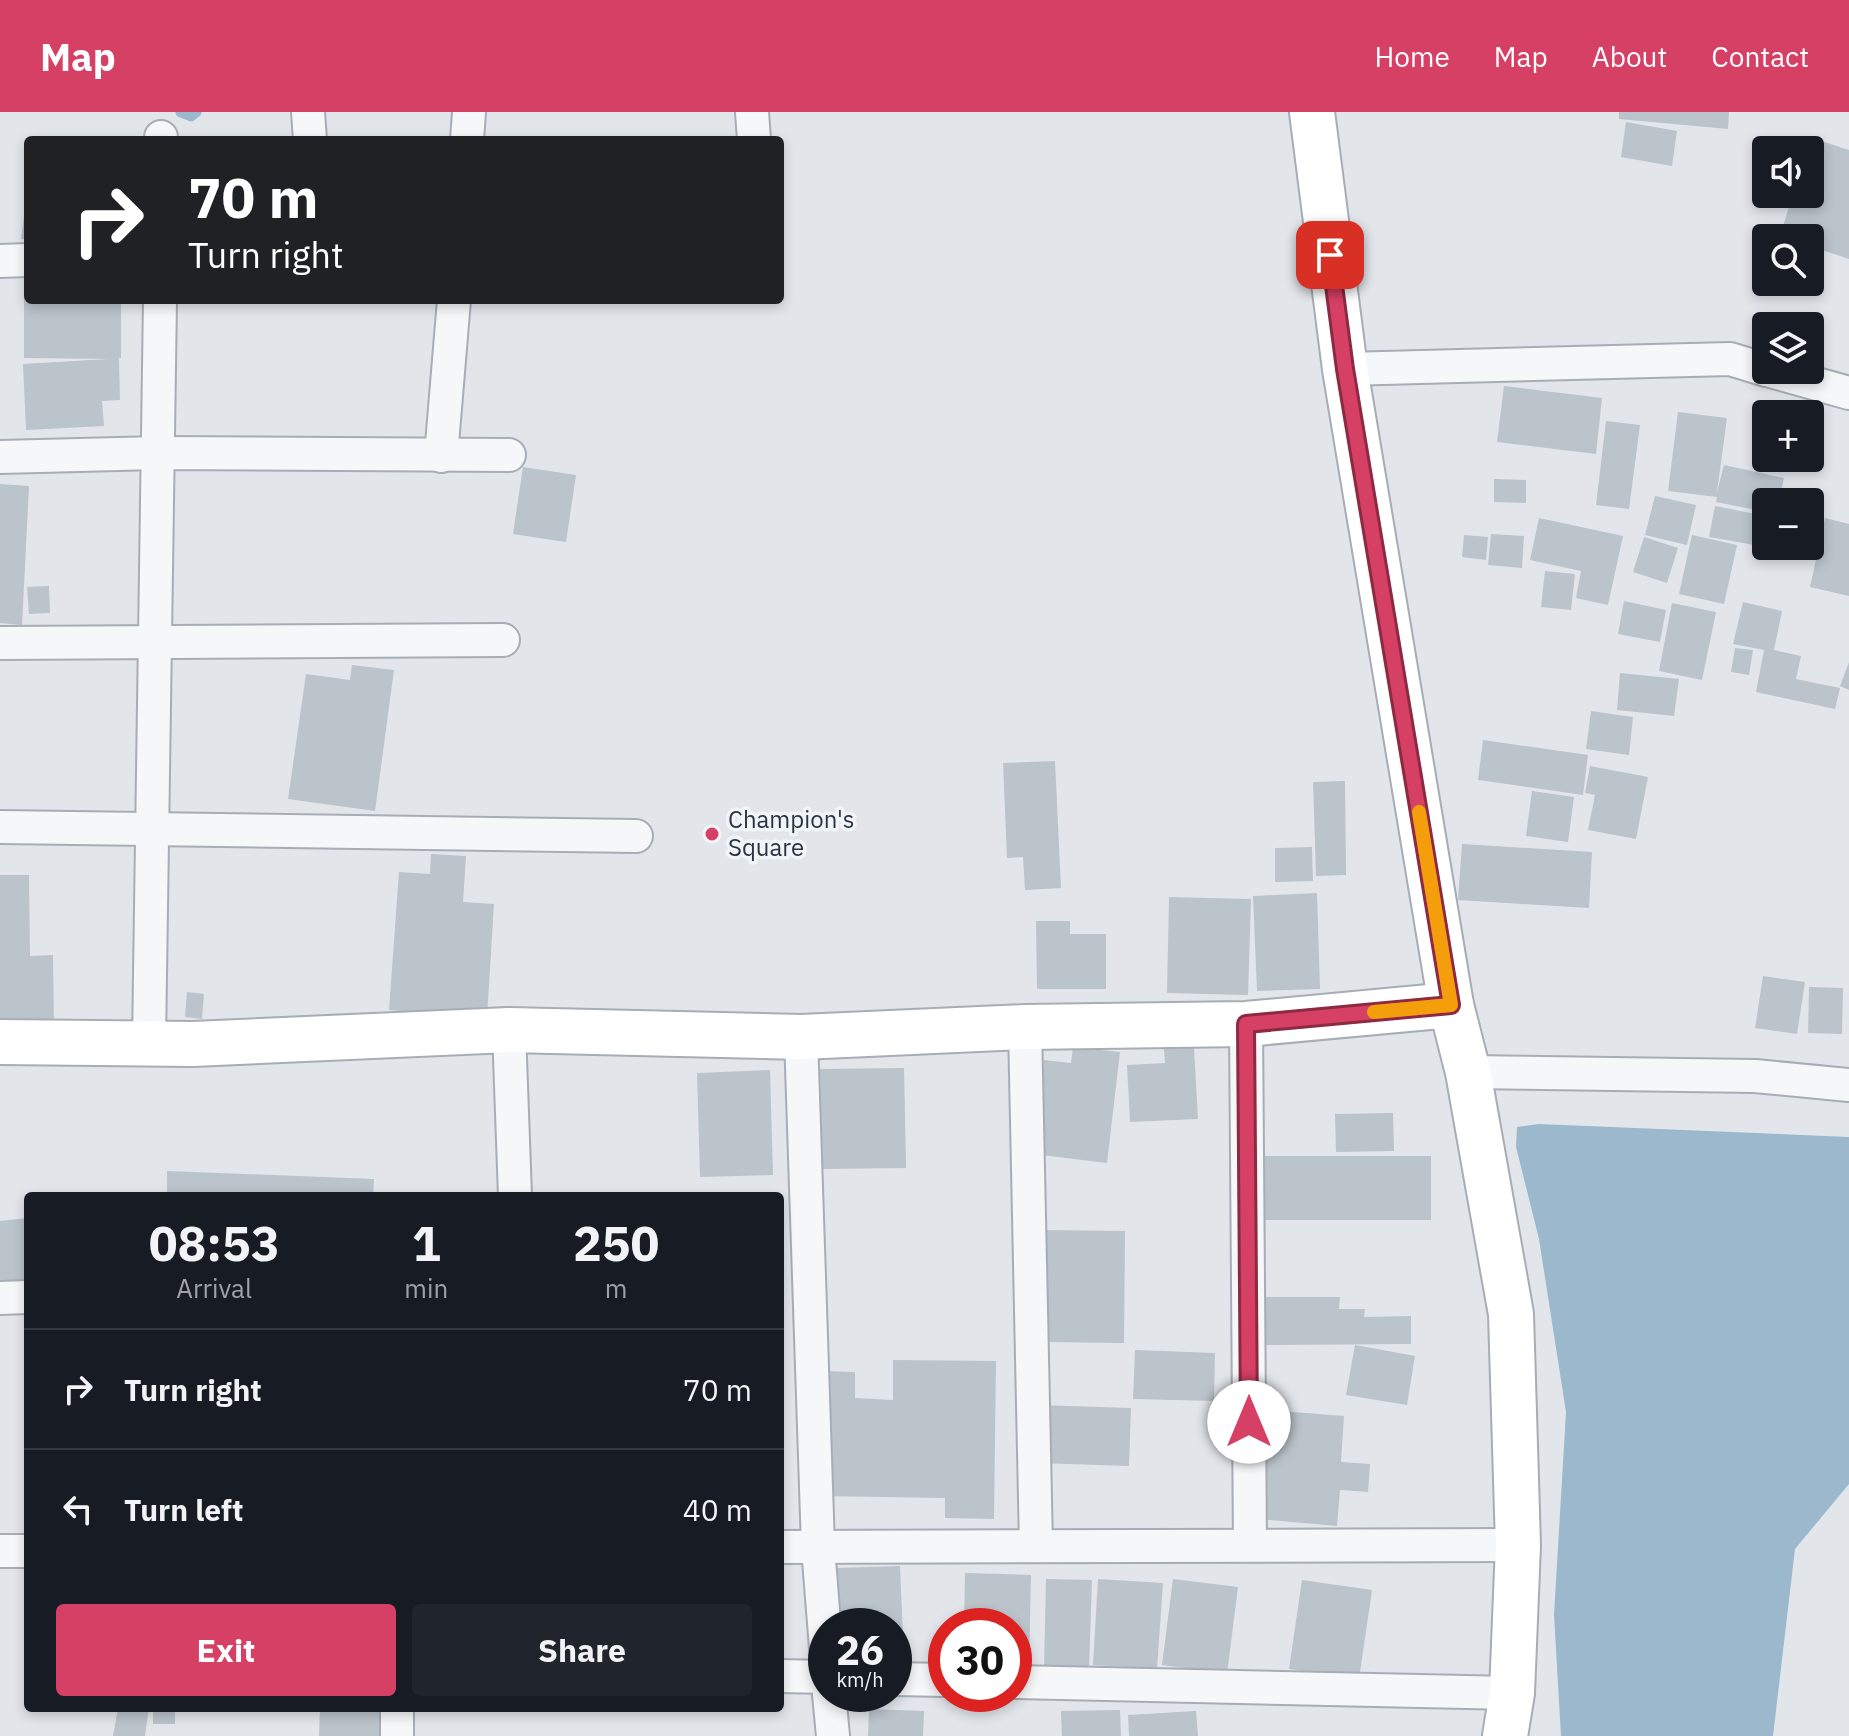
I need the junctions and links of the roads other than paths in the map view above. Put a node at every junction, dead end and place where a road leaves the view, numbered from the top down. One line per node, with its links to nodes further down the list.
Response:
1 (308, 112): 5 (street)
2 (469, 112): 6 (street)
3 (752, 112): 7 (street)
4 (1312, 112): 13 (street)
5 (310, 136)
6 (467, 136)
7 (754, 136)
8 (24, 260): 9 (street)
9 (0, 261)
10 (160, 304): 16 (street)
11 (454, 304): 18 (street)
12 (1752, 366): 13 (street)
13 (1345, 369): 26 (street)
14 (1817, 384): 15 (street)
15 (1849, 393)
16 (158, 453): 18 (street); 19 (street); 20 (street)
17 (509, 455): 18 (street)
18 (441, 456)
19 (0, 457)
20 (154, 640): 21 (street); 22 (street); 24 (street)
21 (503, 640)
22 (0, 643)
23 (0, 827): 24 (street)
24 (152, 829): 25 (street); 32 (street)
25 (636, 836)
26 (1451, 1005): 27 (street); 33 (street)
27 (1246, 1024): 28 (street); 38 (street)
28 (1025, 1027): 30 (street); 40 (street)
29 (509, 1030): 30 (street); 32 (street); 35 (street)
30 (801, 1037): 42 (street)
31 (0, 1042): 32 (street)
32 (149, 1043)
33 (1468, 1072): 34 (street); 39 (street)
34 (1849, 1085)
35 (515, 1192)
36 (24, 1297): 37 (street)
37 (0, 1298)
38 (1250, 1545): 39 (street); 40 (street)
39 (1518, 1545): 49 (street)
40 (1036, 1546): 42 (street)
41 (784, 1547): 42 (street)
42 (818, 1547): 45 (street)
43 (0, 1551): 44 (street)
44 (24, 1551)
45 (823, 1608)
46 (784, 1676): 47 (street)
47 (808, 1677)
48 (1032, 1682): 49 (street)
49 (1512, 1693): 54 (street)
50 (397, 1712): 52 (street)
51 (831, 1712): 53 (street)
52 (397, 1736)
53 (833, 1736)
54 (1505, 1736)

